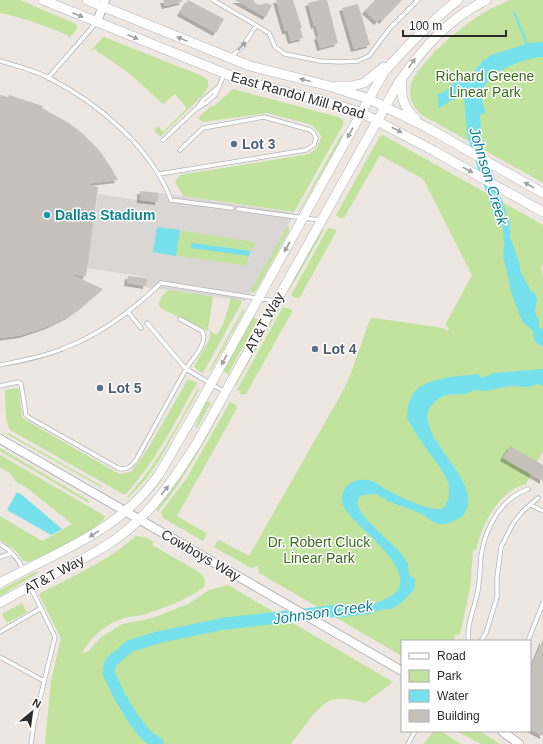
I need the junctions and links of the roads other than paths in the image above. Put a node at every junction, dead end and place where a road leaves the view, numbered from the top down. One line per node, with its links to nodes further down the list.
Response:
1 (44, 0): 8 (main road, East Randol Mill Road, one-way to 8)
2 (87, 0): 7 (main road, East Randol Mill Road)
3 (213, 0): 9 (lane)
4 (418, 0): 9 (lane)
5 (458, 0): 10 (main road, AT&T Way)
6 (486, 0): 14 (main road, AT&T Way, one-way to 6)
7 (104, 3): 8 (street); 11 (main road, East Randol Mill Road, one-way to 7)
8 (97, 22): 13 (main road, East Randol Mill Road, one-way to 13); 15 (lane)
9 (256, 26): 11 (lane, one-way to 9)
10 (398, 56): 16 (main road); 17 (main road, AT&T Way)
11 (231, 57): 13 (main road); 16 (main road, East Randol Mill Road, one-way to 11)
12 (0, 61): 15 (lane)
13 (224, 74): 19 (main road, East Randol Mill Road); 22 (lane)
14 (403, 77): 18 (main road, AT&T Way); 21 (main road)
15 (48, 78): 24 (lane)
16 (330, 86): 17 (main road, East Randol Mill Road)
17 (369, 99): 18 (main road, East Randol Mill Road); 19 (main road, AT&T Way)
18 (385, 107): 20 (main road, AT&T Way); 21 (main road, East Randol Mill Road)
19 (362, 112): 20 (main road, East Randol Mill Road); 29 (main road, AT&T Way, one-way to 29)
20 (378, 120): 28 (main road, East Randol Mill Road, one-way to 28); 30 (main road, AT&T Way)
21 (428, 128): 25 (main road, East Randol Mill Road, one-way to 21)
22 (163, 140)
23 (180, 150): 24 (lane)
24 (159, 174): 26 (lane)
25 (543, 193)
26 (232, 208)
27 (238, 209): 29 (lane)
28 (543, 212)
29 (303, 218): 30 (lane); 31 (main road, AT&T Way, one-way to 31)
30 (321, 221): 32 (main road, AT&T Way)
31 (258, 299): 32 (lane); 33 (lane); 39 (main road, AT&T Way, one-way to 39)
32 (276, 301): 41 (main road, AT&T Way)
33 (128, 312): 36 (lane); 37 (lane)
34 (180, 319): 38 (lane)
35 (147, 323): 38 (lane)
36 (141, 328)
37 (0, 365)
38 (186, 369): 39 (lane); 40 (lane)
39 (211, 384): 41 (lane); 47 (main road, AT&T Way)
40 (0, 386)
41 (225, 392): 48 (main road, AT&T Way, one-way to 41)
42 (0, 440): 47 (street, Cowboys Way)
43 (528, 489): 59 (lane)
44 (538, 498): 45 (lane)
45 (531, 506): 46 (lane); 60 (lane)
46 (543, 511)
47 (125, 512): 48 (street, Cowboys Way); 52 (main road, AT&T Way, one-way to 52)
48 (139, 519): 54 (main road, AT&T Way); 63 (street, Cowboys Way)
49 (0, 544): 50 (lane)
50 (12, 553): 51 (lane); 52 (lane)
51 (0, 557)
52 (24, 571): 53 (main road, AT&T Way)
53 (0, 583)
54 (30, 587): 55 (main road, AT&T Way); 57 (lane)
55 (0, 603)
56 (543, 603): 61 (lane)
57 (41, 608): 58 (lane); 64 (lane)
58 (0, 632)
59 (469, 640)
60 (482, 640)
61 (528, 640)
62 (0, 656): 64 (lane)
63 (401, 670)
64 (44, 681): 67 (lane)
65 (414, 732): 68 (lane)
66 (503, 732): 69 (street)
67 (31, 744)
68 (408, 744)
69 (519, 744)

